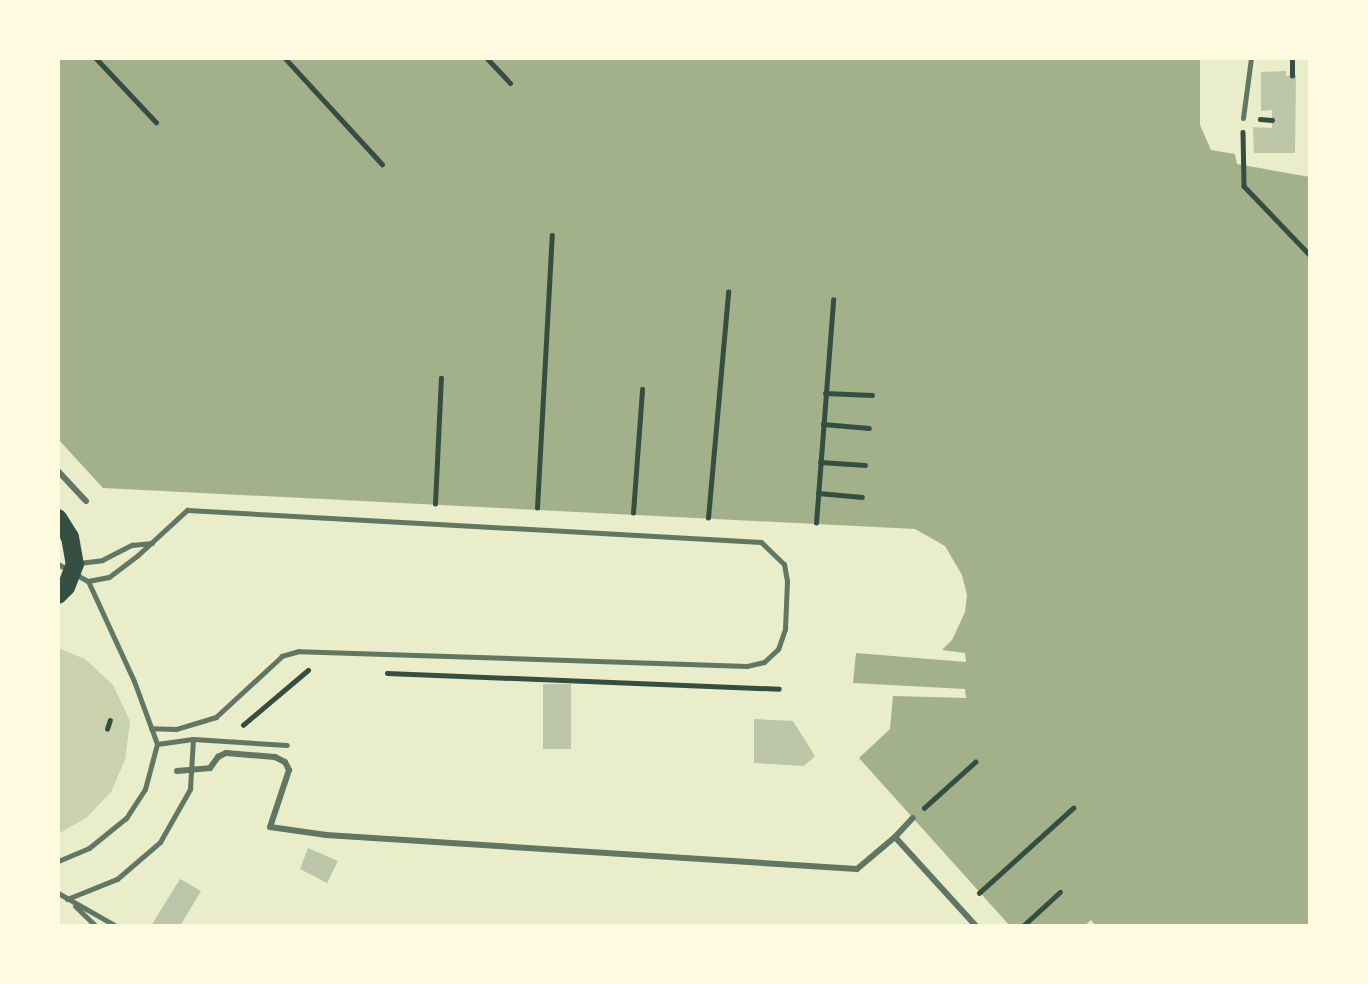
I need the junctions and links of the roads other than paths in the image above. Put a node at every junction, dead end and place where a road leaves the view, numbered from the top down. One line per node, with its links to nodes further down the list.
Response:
1 (1251, 58): 2 (lane)
2 (1244, 118)
3 (58, 471): 4 (street)
4 (86, 501)
5 (58, 518): 7 (main road)
6 (152, 543): 7 (lane); 8 (lane); 10 (lane)
7 (68, 566): 8 (lane); 9 (main road)
8 (88, 581): 10 (lane)
9 (58, 595)
10 (151, 728): 12 (lane)
11 (193, 739): 12 (lane); 13 (lane); 14 (lane)
12 (157, 744): 18 (lane)
13 (287, 745)
14 (192, 770): 15 (street); 17 (street); 20 (lane)
15 (177, 771)
16 (913, 818): 17 (street)
17 (895, 837): 23 (street)
18 (58, 861)
19 (58, 893): 20 (lane)
20 (67, 899): 21 (lane); 22 (lane)
21 (96, 926)
22 (116, 926)
23 (976, 926)

